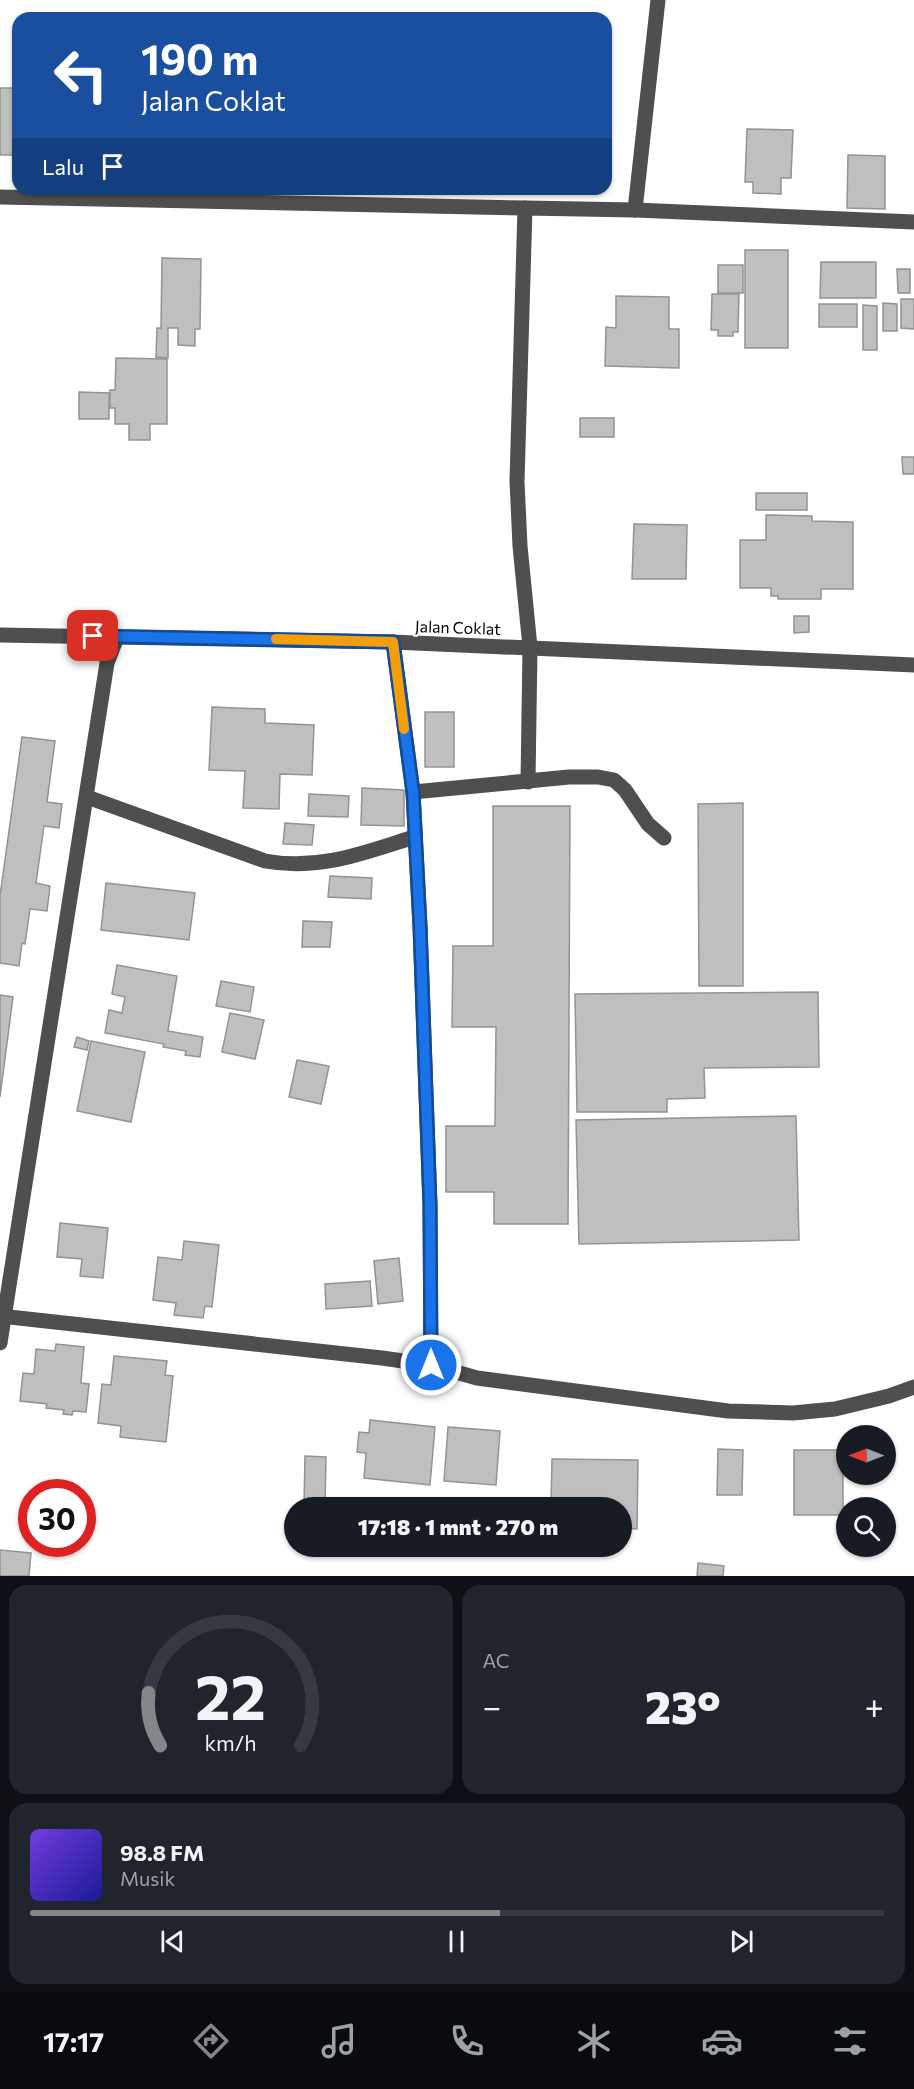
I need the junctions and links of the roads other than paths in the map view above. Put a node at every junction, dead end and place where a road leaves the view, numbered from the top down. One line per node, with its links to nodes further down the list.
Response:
1 (658, 0): 4 (street)
2 (0, 197): 3 (street)
3 (525, 208): 4 (street); 9 (street)
4 (635, 210): 5 (street)
5 (914, 222)
6 (0, 635): 7 (street, Jalan Coklat)
7 (117, 637): 8 (street, Jalan Coklat); 13 (street)
8 (393, 642): 9 (street, Jalan Coklat); 12 (street)
9 (530, 647): 10 (street, Jalan Coklat); 11 (street)
10 (914, 665)
11 (528, 782): 12 (street); 15 (street)
12 (413, 792): 14 (street)
13 (87, 797): 14 (street); 16 (street)
14 (414, 837): 18 (street)
15 (664, 838)
16 (3, 1316): 17 (street); 18 (street)
17 (0, 1343)
18 (431, 1365): 19 (street)
19 (914, 1387)

